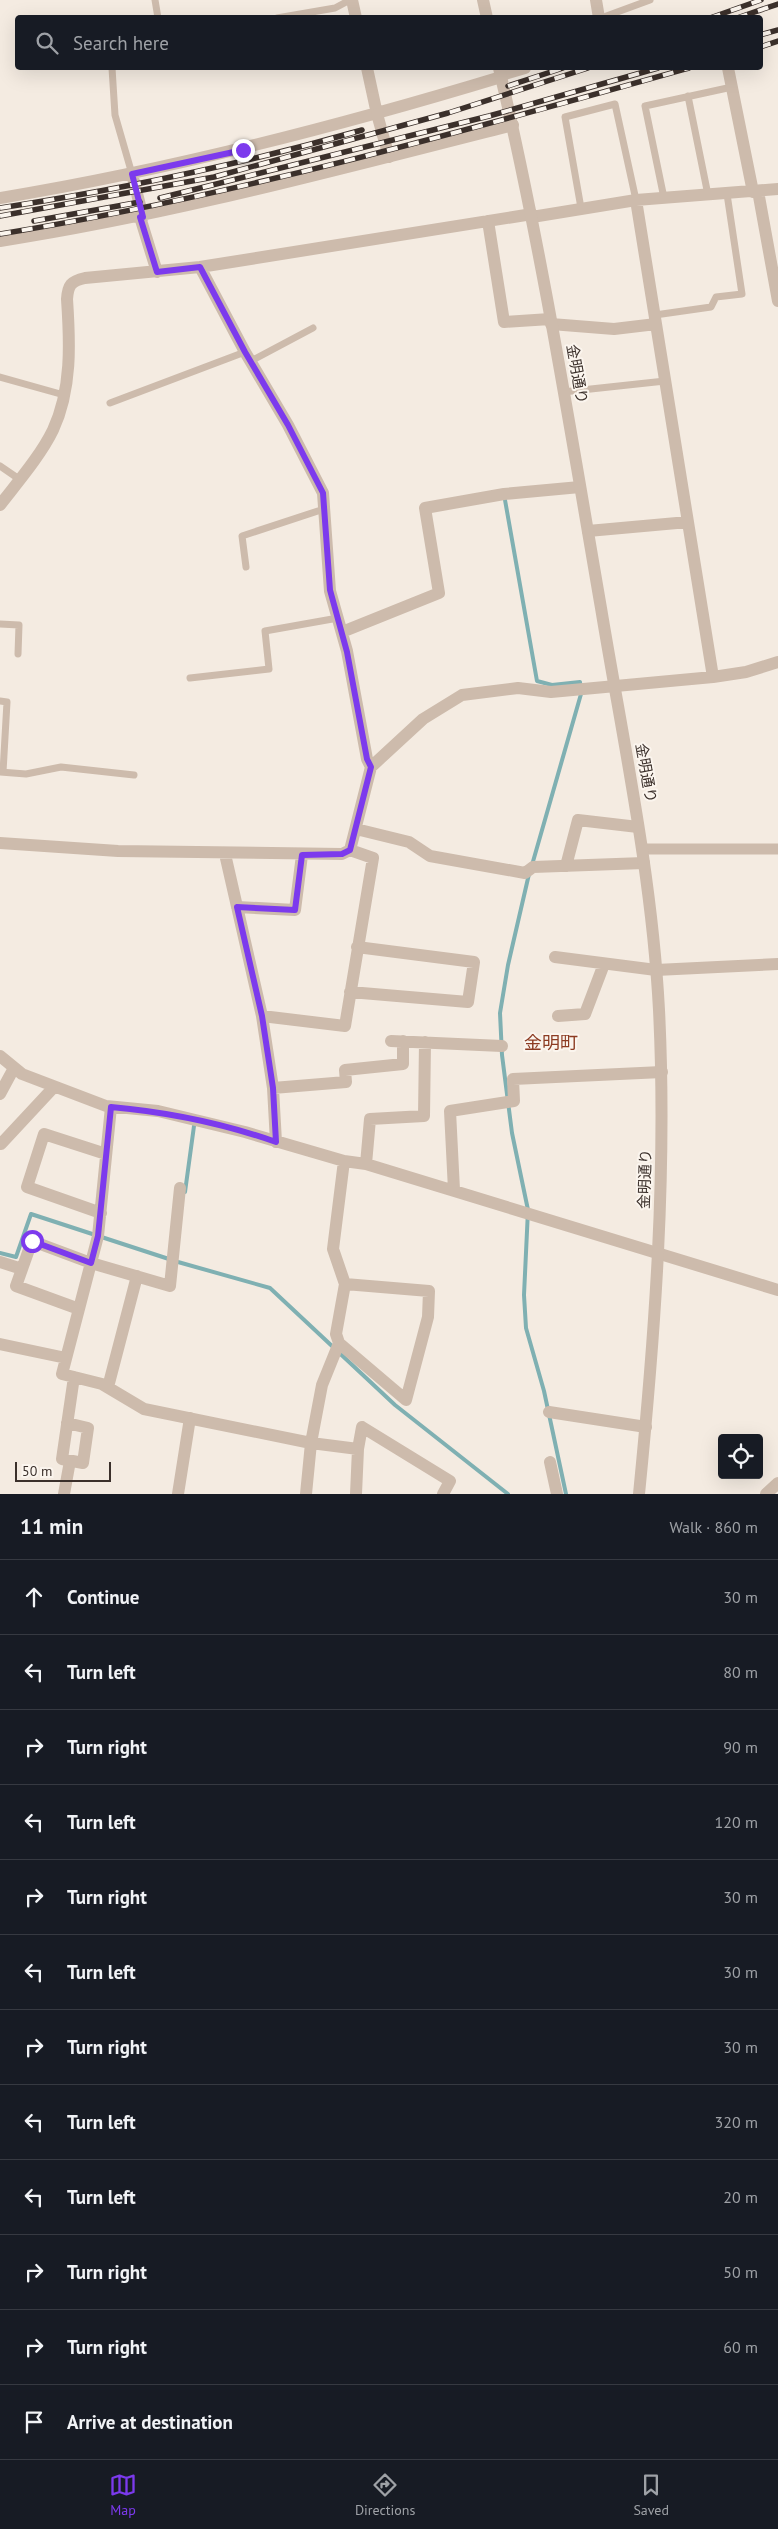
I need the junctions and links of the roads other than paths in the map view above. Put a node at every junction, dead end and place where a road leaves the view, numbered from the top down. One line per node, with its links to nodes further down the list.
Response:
1 (156, 0): 6 (lane)
2 (351, 0): 7 (lane); 8 (street)
3 (483, 0): 9 (street)
4 (596, 0): 10 (street)
5 (650, 0): 11 (lane)
6 (158, 15)
7 (294, 15)
8 (355, 15)
9 (486, 15)
10 (599, 15)
11 (608, 15)
12 (112, 70): 22 (lane)
13 (367, 70): 19 (street)
14 (516, 70): 16 (street)
15 (728, 70): 17 (street)
16 (500, 73): 19 (street); 20 (street, 金明通り)
17 (732, 87): 18 (lane); 24 (street)
18 (688, 96): 26 (lane); 28 (lane)
19 (377, 114): 21 (street); 22 (street)
20 (512, 125): 21 (street); 31 (street, 金明通り)
21 (388, 157): 32 (street)
22 (132, 174): 27 (street); 32 (street)
23 (778, 189): 24 (street)
24 (755, 191): 25 (street); 37 (street)
25 (726, 194): 26 (street); 38 (lane)
26 (708, 195): 28 (street)
27 (1, 196)
28 (664, 198): 29 (street)
29 (636, 200): 30 (street); 30 (lane); 38 (street)
30 (581, 208): 31 (street)
31 (532, 216): 33 (street); 39 (street, 金明通り)
32 (142, 217): 34 (street); 36 (street)
33 (488, 221): 35 (street); 39 (street)
34 (0, 241)
35 (200, 267): 36 (street); 41 (street)
36 (157, 272): 45 (street)
37 (778, 301)
38 (655, 320): 39 (street); 43 (street)
39 (551, 322): 44 (street, 金明通り)
40 (313, 328): 41 (lane)
41 (248, 357): 46 (lane); 51 (street)
42 (0, 377): 45 (lane)
43 (665, 381): 44 (lane); 52 (street)
44 (563, 392): 49 (street, 金明通り)
45 (64, 395): 48 (street)
46 (110, 403)
47 (0, 466): 48 (lane)
48 (19, 479): 50 (street)
49 (580, 487): 53 (street, 金明通り); 57 (street)
50 (0, 505)
51 (324, 509): 54 (lane); 55 (street)
52 (688, 522): 53 (street); 60 (street)
53 (588, 532): 62 (street, 金明通り)
54 (246, 567)
55 (338, 618): 57 (street); 61 (lane)
56 (0, 624): 58 (lane)
57 (342, 632): 64 (street)
58 (18, 654)
59 (778, 662): 60 (street)
60 (712, 677): 62 (street)
61 (190, 678)
62 (614, 686): 64 (street); 67 (street, 金明通り)
63 (0, 701): 65 (lane)
64 (371, 767): 68 (street)
65 (2, 772): 66 (lane)
66 (134, 775)
67 (638, 827): 70 (street, 金明通り); 76 (street)
68 (356, 829): 72 (street); 76 (street)
69 (0, 843): 73 (street)
70 (642, 849): 71 (street); 75 (street, 金明通り)
71 (778, 849)
72 (350, 850): 74 (street); 78 (street)
73 (225, 854): 74 (street); 77 (street)
74 (302, 855): 77 (street)
75 (644, 863): 76 (street); 82 (street, 金明通り)
76 (566, 866)
77 (237, 907): 84 (street)
78 (357, 947): 83 (street); 83 (street)
79 (555, 957): 80 (street)
80 (604, 964): 82 (street); 85 (street)
81 (778, 964): 82 (street)
82 (656, 970): 90 (street, 金明通り)
83 (350, 992): 84 (street)
84 (262, 1016): 92 (street)
85 (558, 1016)
86 (425, 1042): 87 (street); 92 (street); 99 (street)
87 (502, 1046)
88 (0, 1056): 89 (street)
89 (14, 1068): 91 (street); 93 (street)
90 (662, 1072): 101 (street); 103 (street, 金明通り)
91 (54, 1087): 94 (street); 96 (street)
92 (273, 1088): 95 (street)
93 (0, 1094)
94 (111, 1107): 95 (street); 97 (street)
95 (276, 1142): 98 (street)
96 (2, 1144)
97 (106, 1154): 102 (street); 102 (street)
98 (344, 1161): 99 (street); 108 (street)
99 (366, 1164): 101 (street)
100 (180, 1188): 107 (street)
101 (454, 1190): 103 (street)
102 (100, 1213): 105 (street)
103 (658, 1252): 109 (street); 119 (street, 金明通り)
104 (0, 1262): 106 (street)
105 (91, 1263): 106 (street); 107 (street); 110 (street)
106 (22, 1269): 110 (street)
107 (137, 1276): 115 (street)
108 (345, 1284): 111 (street); 111 (street)
109 (778, 1290)
110 (79, 1309): 113 (street)
111 (340, 1343): 120 (street)
112 (0, 1344): 113 (street)
113 (66, 1358): 114 (street)
114 (74, 1377): 115 (street); 118 (street)
115 (108, 1387): 117 (street)
116 (549, 1412): 119 (street)
117 (190, 1418): 120 (street); 126 (street)
118 (67, 1423): 122 (street); 122 (street)
119 (646, 1427): 131 (street, 金明通り)
120 (311, 1443): 121 (street); 127 (street)
121 (358, 1449): 128 (street); 129 (street)
122 (70, 1461): 125 (street)
123 (550, 1462): 130 (street)
124 (778, 1483): 132 (street)
125 (64, 1494)
126 (178, 1494)
127 (306, 1494)
128 (356, 1494)
129 (443, 1494)
130 (557, 1494)
131 (639, 1494)
132 (766, 1494)

